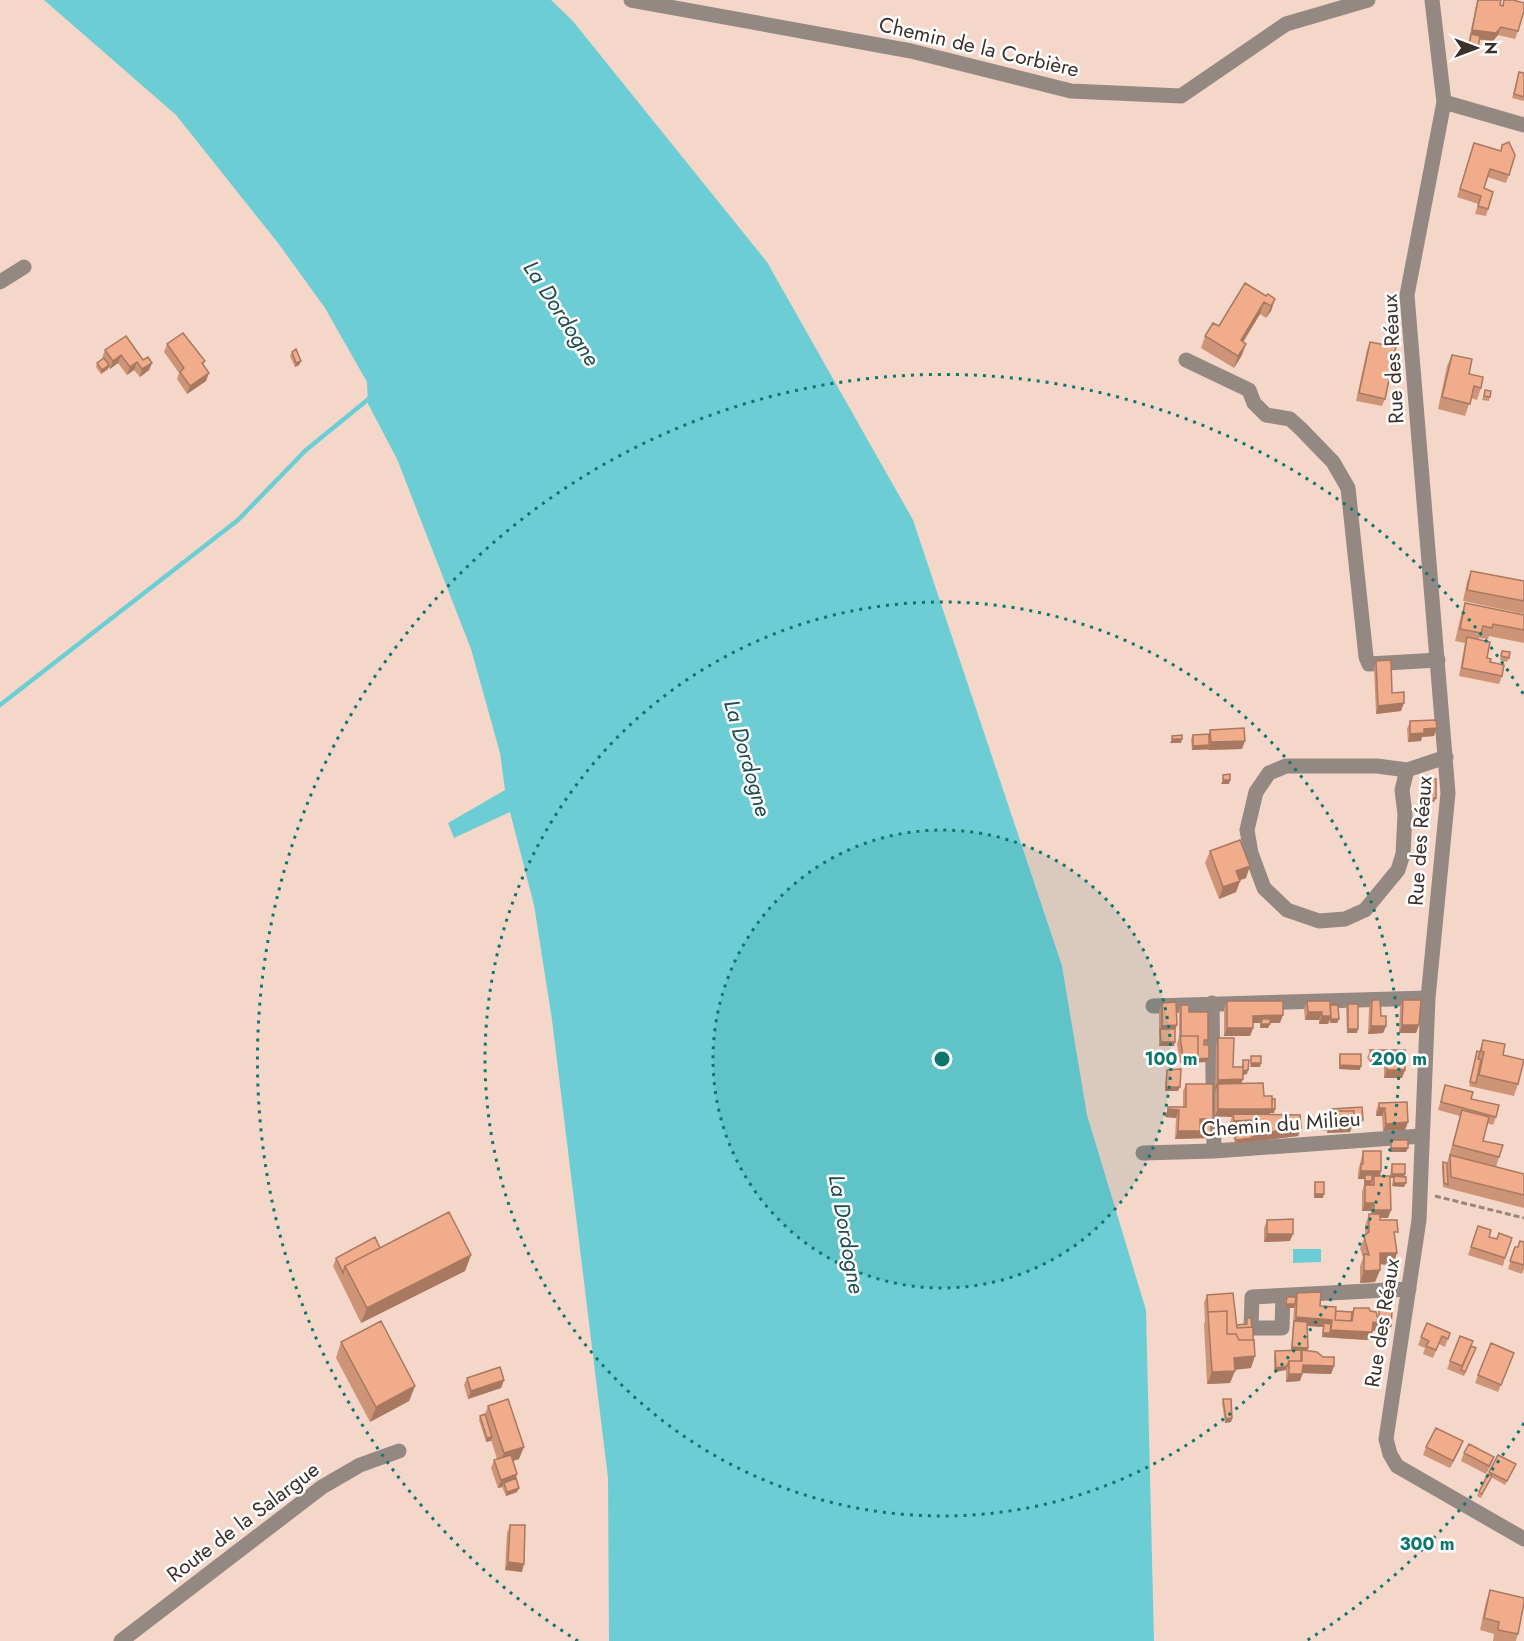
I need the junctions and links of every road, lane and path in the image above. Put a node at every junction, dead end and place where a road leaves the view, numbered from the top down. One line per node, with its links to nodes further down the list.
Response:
1 (631, 0): 2 (street, Chemin de la Corbière)
2 (1368, 0)
3 (1432, 0): 4 (street, Rue des Réaux)
4 (1444, 102): 5 (street); 9 (street, Rue des Réaux)
5 (1524, 125)
6 (24, 267): 7 (street)
7 (0, 282)
8 (1186, 360): 9 (street)
9 (1438, 660): 10 (street, Rue des Réaux)
10 (1446, 757): 11 (street); 12 (street, Rue des Réaux)
11 (1407, 770): 11 (street)
12 (1428, 998): 13 (street); 15 (street, Rue des Réaux)
13 (1212, 1003): 14 (street); 16 (street)
14 (1153, 1006)
15 (1421, 1136): 16 (street, Chemin du Milieu); 18 (street, Rue des Réaux)
16 (1214, 1151): 17 (street, Chemin du Milieu)
17 (1143, 1153)
18 (1420, 1192): 19 (path); 20 (street, Rue des Réaux)
19 (1524, 1218)
20 (1409, 1289): 21 (street); 23 (street, Rue des Réaux)
21 (1283, 1296)
22 (399, 1451): 24 (street, Route de la Salargue)
23 (1524, 1539)
24 (121, 1641)

